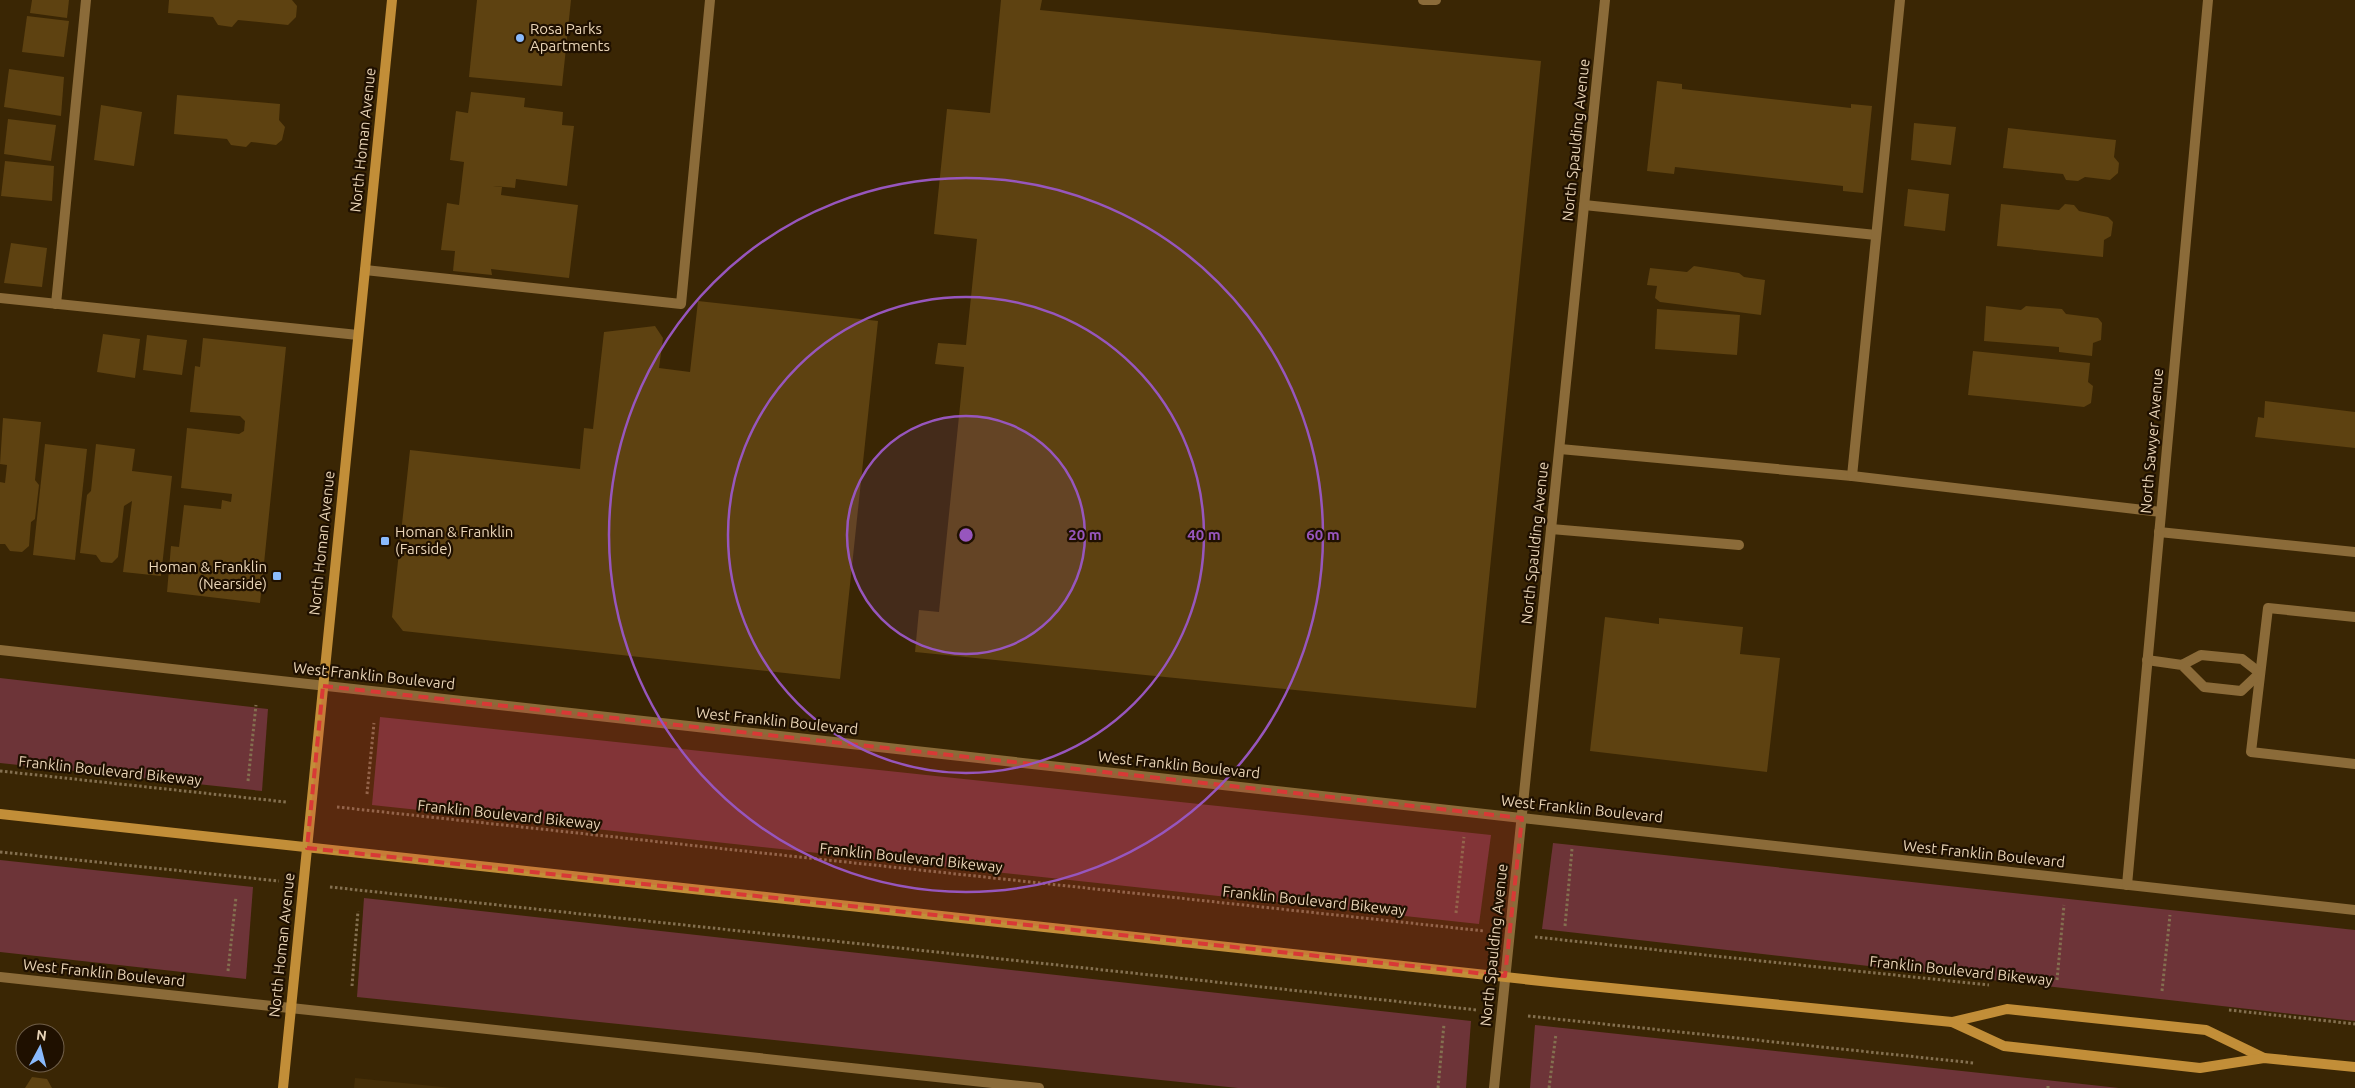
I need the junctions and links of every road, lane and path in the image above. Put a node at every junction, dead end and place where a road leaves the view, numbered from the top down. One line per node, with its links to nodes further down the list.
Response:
1 (86, 0): 13 (street)
2 (392, 0): 11 (street, North Homan Avenue)
3 (710, 0): 11 (street)
4 (1423, 0): 5 (street)
5 (1436, 0)
6 (1605, 0): 9 (street, North Spaulding Avenue)
7 (1900, 0): 10 (street)
8 (2208, 0): 17 (street, North Sawyer Avenue)
9 (1584, 205): 10 (street); 15 (street, North Spaulding Avenue)
10 (1876, 235): 16 (street)
11 (365, 270): 14 (street, North Homan Avenue)
12 (0, 298): 13 (street)
13 (56, 304): 14 (street)
14 (358, 335): 27 (street, North Homan Avenue)
15 (1560, 449): 16 (street); 18 (street, North Spaulding Avenue)
16 (1852, 476): 17 (street)
17 (2161, 512): 19 (street, North Sawyer Avenue)
18 (1551, 529): 20 (street); 37 (street, North Spaulding Avenue)
19 (2159, 532): 21 (street); 24 (street, North Sawyer Avenue)
20 (1739, 545)
21 (2355, 552)
22 (2355, 617): 26 (street)
23 (0, 650): 27 (street, West Franklin Boulevard)
24 (2147, 660): 25 (street); 43 (street, North Sawyer Avenue)
25 (2182, 664): 26 (street); 26 (street)
26 (2260, 673): 30 (street)
27 (323, 686): 37 (street, West Franklin Boulevard); 39 (street, North Homan Avenue)
28 (256, 701): 32 (path)
29 (374, 723): 33 (path)
30 (2355, 764)
31 (0, 771): 34 (path, Franklin Boulevard Bikeway)
32 (248, 781)
33 (367, 794)
34 (246, 797)
35 (366, 810): 52 (path, Franklin Boulevard Bikeway)
36 (0, 814): 39 (street)
37 (1522, 818): 43 (street, West Franklin Boulevard); 55 (street, North Spaulding Avenue)
38 (1464, 836): 49 (path)
39 (307, 848): 55 (street); 62 (street, North Homan Avenue)
40 (1572, 849): 51 (path)
41 (0, 852): 42 (path)
42 (238, 877)
43 (2127, 885): 47 (street, West Franklin Boulevard)
44 (360, 890): 61 (path)
45 (236, 896): 54 (path)
46 (2064, 904): 57 (path)
47 (2355, 910)
48 (358, 911): 58 (path)
49 (1456, 913)
50 (2170, 914): 60 (path)
51 (1565, 926)
52 (1455, 928)
53 (1564, 941): 59 (path, Franklin Boulevard Bikeway)
54 (228, 972)
55 (1505, 976): 65 (street); 75 (street, North Spaulding Avenue)
56 (0, 977): 62 (street, West Franklin Boulevard)
57 (2057, 980)
58 (352, 986)
59 (1998, 986)
60 (2162, 991)
61 (1446, 1006)
62 (291, 1008): 72 (street, North Homan Avenue); 73 (street, West Franklin Boulevard)
63 (2219, 1009): 67 (path)
64 (1557, 1019): 70 (path)
65 (1952, 1022): 69 (street); 69 (street)
66 (1444, 1024): 74 (path)
67 (2355, 1024)
68 (1556, 1034): 76 (path)
69 (2264, 1058): 71 (street)
70 (1980, 1064)
71 (2355, 1067)
72 (283, 1088)
73 (1039, 1088)
74 (1438, 1088)
75 (1494, 1088)
76 (1549, 1088)

